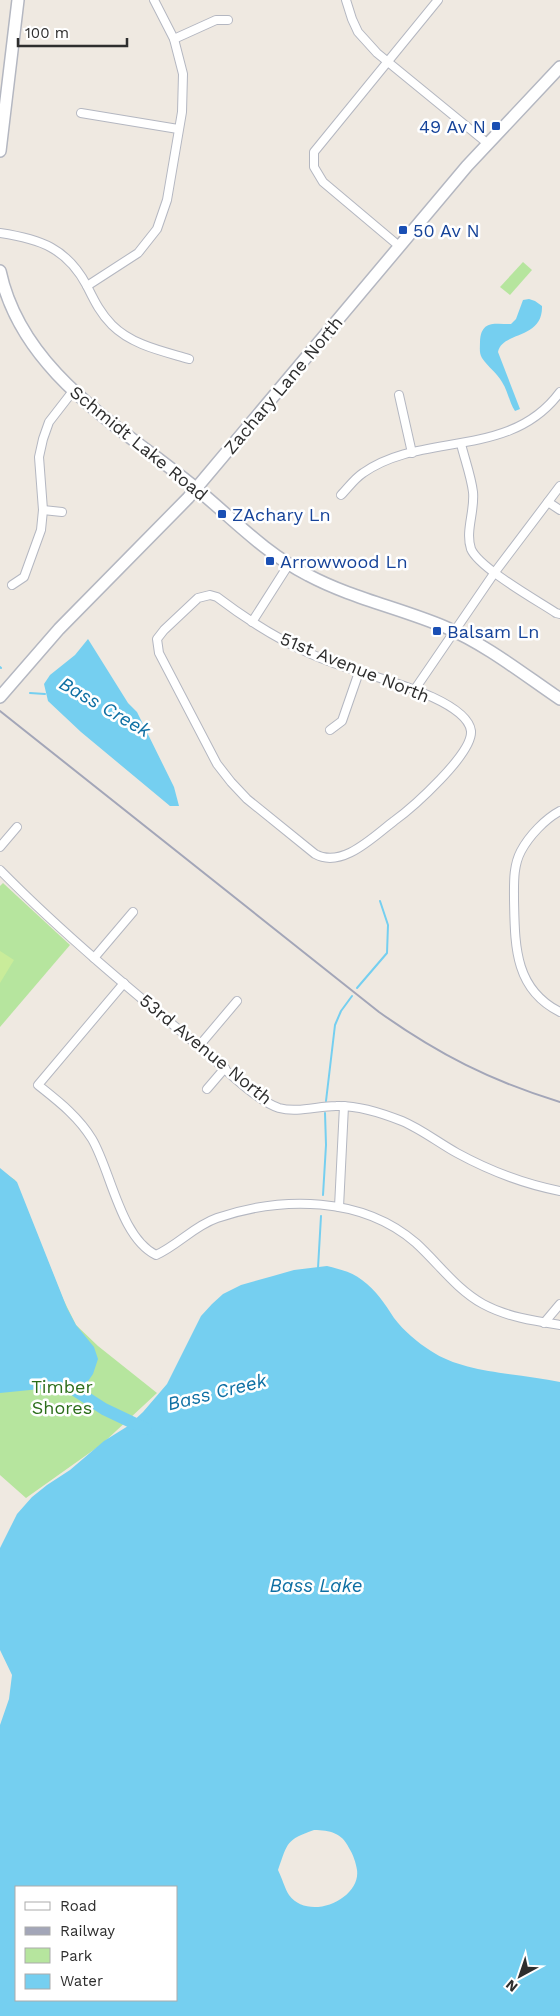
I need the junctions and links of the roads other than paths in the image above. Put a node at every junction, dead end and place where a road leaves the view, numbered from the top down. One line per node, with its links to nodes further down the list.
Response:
1 (18, 0): 12 (street)
2 (154, 0): 6 (street)
3 (346, 0): 7 (street)
4 (438, 0): 7 (street)
5 (228, 20): 6 (street)
6 (174, 39): 10 (street)
7 (387, 62): 11 (street); 14 (street)
8 (560, 67): 11 (street, Zachary Lane North)
9 (81, 113): 10 (street)
10 (178, 130): 16 (street)
11 (488, 143): 14 (street, Zachary Lane North)
12 (0, 152)
13 (0, 233): 16 (street)
14 (399, 246): 24 (street, Zachary Lane North)
15 (0, 271): 18 (street, Schmidt Lake Road)
16 (87, 286): 17 (street)
17 (189, 359)
18 (73, 391): 24 (street, Schmidt Lake Road); 27 (street)
19 (560, 392): 21 (street)
20 (399, 395): 22 (street)
21 (461, 444): 22 (street); 31 (street)
22 (412, 453): 25 (street)
23 (560, 486): 26 (street)
24 (196, 488): 30 (street, Schmidt Lake Road); 38 (street, Zachary Lane North)
25 (341, 495)
26 (548, 502): 28 (street); 31 (street)
27 (43, 510): 29 (street); 32 (street)
28 (560, 510)
29 (62, 512)
30 (289, 564): 34 (street); 35 (street, Schmidt Lake Road)
31 (495, 572): 33 (street); 35 (street)
32 (12, 585)
33 (560, 614)
34 (252, 622): 36 (street, 51st Avenue North); 37 (street, 51st Avenue North)
35 (455, 632): 37 (street); 39 (street, Schmidt Lake Road)
36 (359, 672): 37 (street, 51st Avenue North); 40 (street)
37 (415, 689)
38 (0, 697)
39 (560, 699)
40 (330, 730)
41 (560, 811): 49 (street)
42 (17, 827): 43 (street)
43 (0, 847)
44 (0, 870): 46 (street, 53rd Avenue North)
45 (133, 912): 46 (street)
46 (94, 958): 47 (street, 53rd Avenue North)
47 (124, 983): 50 (street, 53rd Avenue North); 55 (street)
48 (237, 1001): 50 (street)
49 (560, 1012)
50 (199, 1046): 51 (street, 53rd Avenue North)
51 (225, 1068): 52 (street); 53 (street, 53rd Avenue North)
52 (207, 1089)
53 (344, 1106): 54 (street, 53rd Avenue North); 55 (street)
54 (560, 1191)
55 (339, 1207): 57 (street)
56 (560, 1304): 57 (street)
57 (544, 1323): 58 (street)
58 (560, 1325)

